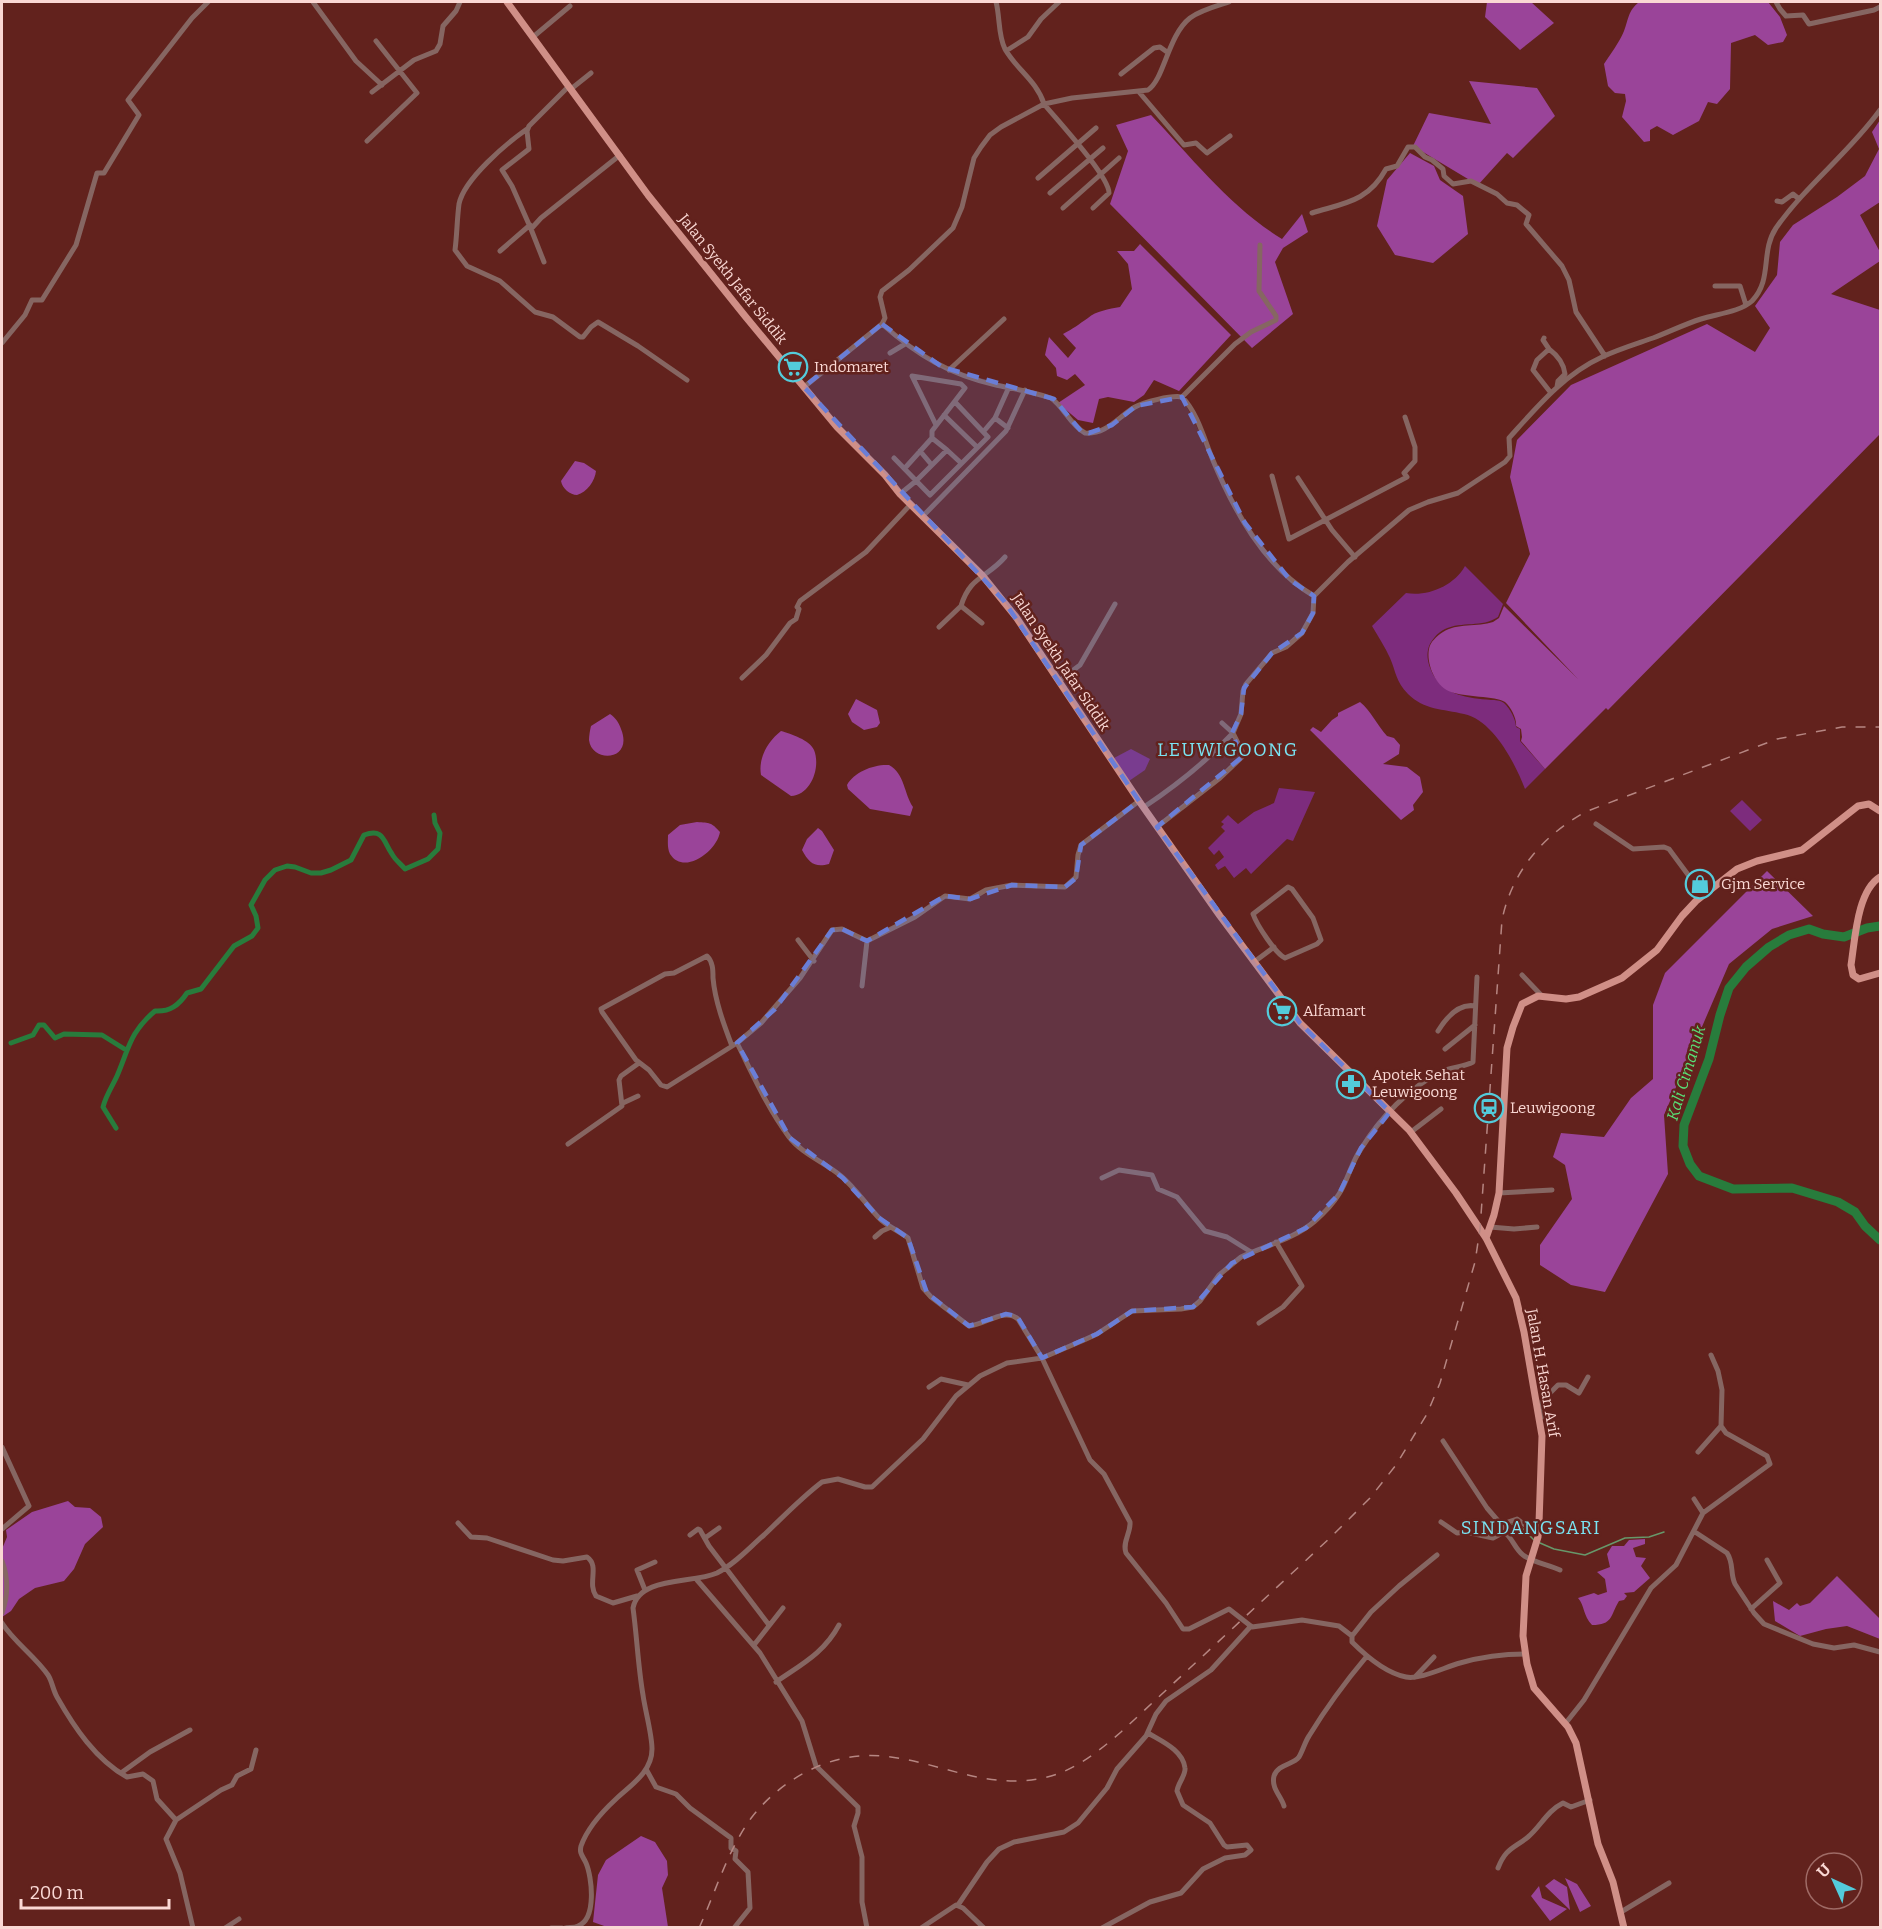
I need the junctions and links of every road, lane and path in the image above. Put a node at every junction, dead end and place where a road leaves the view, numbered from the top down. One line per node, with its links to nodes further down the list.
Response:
1 (208, 2): 50 (street)
2 (313, 2): 18 (street)
3 (460, 2): 15 (street)
4 (507, 2): 11 (main road, Jalan Syekh Jafar Siddik)
5 (996, 2): 13 (street)
6 (1059, 2): 13 (street)
7 (1229, 2): 14 (street)
8 (1776, 2): 10 (street)
9 (570, 6): 11 (street)
10 (1881, 7)
11 (533, 37): 19 (main road, Jalan Syekh Jafar Siddik)
12 (376, 41): 15 (street)
13 (1006, 51): 22 (street)
14 (1167, 52): 17 (street); 21 (street)
15 (400, 71): 18 (street); 27 (street)
16 (591, 73): 19 (street)
17 (1121, 74)
18 (381, 85): 20 (street)
19 (570, 88): 25 (street); 30 (main road, Jalan Syekh Jafar Siddik)
20 (372, 92)
21 (1139, 92): 22 (street); 26 (street)
22 (1044, 104): 28 (street); 48 (street)
23 (1881, 110): 36 (street)
24 (1096, 128): 28 (street)
25 (527, 129): 41 (street); 56 (street)
26 (1230, 136)
27 (368, 141)
28 (1077, 144): 32 (street); 34 (street)
29 (1103, 148): 32 (street)
30 (620, 155): 41 (street); 57 (main road, Jalan Syekh Jafar Siddik)
31 (1119, 158): 33 (street)
32 (1089, 160): 33 (street); 35 (street)
33 (1101, 174): 38 (street); 39 (street)
34 (1038, 178)
35 (1050, 194)
36 (1799, 199): 37 (street); 46 (street)
37 (1777, 201)
38 (1063, 208)
39 (1093, 208)
40 (1312, 213): 54 (street)
41 (531, 227): 43 (street); 44 (street)
42 (1260, 245): 62 (street)
43 (500, 251)
44 (544, 262)
45 (1715, 286): 46 (street)
46 (1746, 305): 54 (street)
47 (1004, 319): 55 (street)
48 (882, 324): 51 (street); 57 (street)
49 (1544, 338): 52 (street)
50 (2, 343)
51 (905, 344): 53 (street); 55 (street)
52 (1549, 349): 59 (street); 61 (street)
53 (890, 353)
54 (1605, 356): 59 (street)
55 (949, 370): 58 (street)
56 (687, 380)
57 (804, 387): 81 (main road, Jalan Syekh Jafar Siddik)
58 (1009, 387): 60 (street); 66 (street)
59 (1557, 387): 61 (street)
60 (1025, 390): 62 (street); 68 (street)
61 (1551, 393): 86 (street)
62 (1182, 397): 88 (street)
63 (955, 402): 64 (street); 67 (street); 69 (street)
64 (944, 415): 67 (street); 71 (street)
65 (1406, 417): 84 (street)
66 (995, 418): 68 (street); 69 (street)
67 (936, 425): 70 (street)
68 (1008, 428): 83 (street)
69 (984, 431): 71 (street)
70 (932, 438): 72 (street); 73 (street)
71 (977, 447): 75 (street)
72 (946, 450): 75 (street); 76 (street)
73 (920, 451): 76 (street); 77 (street)
74 (894, 458): 77 (street)
75 (961, 463): 80 (street)
76 (931, 464): 80 (street)
77 (904, 468): 80 (street)
78 (1272, 476): 84 (street)
79 (1298, 478): 84 (street)
80 (916, 481): 81 (street)
81 (900, 494): 82 (main road, Jalan Syekh Jafar Siddik)
82 (911, 504): 83 (main road, Jalan Syekh Jafar Siddik); 93 (street)
83 (923, 516): 87 (main road, Jalan Syekh Jafar Siddik)
84 (1325, 520): 86 (street)
85 (1005, 557): 87 (street)
86 (1355, 557): 88 (street)
87 (982, 575): 90 (street); 94 (main road, Jalan Syekh Jafar Siddik)
88 (1314, 596): 96 (street)
89 (1115, 604): 94 (street)
90 (961, 606): 91 (street); 92 (street)
91 (982, 623)
92 (939, 627)
93 (742, 678)
94 (1059, 681): 97 (main road, Jalan Syekh Jafar Siddik)
95 (1222, 723): 96 (street)
96 (1233, 733): 97 (street); 100 (street)
97 (1141, 804): 100 (main road, Jalan Syekh Jafar Siddik); 104 (street)
98 (1881, 811): 102 (main road)
99 (1596, 824): 102 (street)
100 (1157, 826): 107 (main road, Jalan Syekh Jafar Siddik)
101 (1881, 877): 108 (main road)
102 (1703, 895): 112 (main road)
103 (798, 940): 106 (street)
104 (867, 940): 106 (street); 111 (street)
105 (1274, 946): 105 (street); 107 (street)
106 (814, 961): 116 (street)
107 (1254, 962): 122 (main road, Jalan Syekh Jafar Siddik)
108 (1881, 973)
109 (1522, 975): 112 (street)
110 (1477, 977): 113 (street)
111 (862, 986)
112 (1542, 996): 127 (main road)
113 (1475, 1006): 114 (street); 115 (street)
114 (1475, 1025): 117 (street); 122 (street)
115 (1438, 1031)
116 (735, 1045): 118 (street); 118 (street); 128 (street)
117 (1445, 1049)
118 (639, 1063): 120 (street)
119 (638, 1096): 120 (street)
120 (623, 1103): 124 (street)
121 (1441, 1109): 123 (street)
122 (1390, 1112): 123 (main road, Jalan Syekh Jafar Siddik); 133 (street)
123 (1411, 1132): 132 (main road, Jalan Syekh Jafar Siddik)
124 (568, 1144)
125 (1102, 1178): 134 (street)
126 (1552, 1190): 127 (street)
127 (1499, 1193): 129 (main road)
128 (891, 1227): 131 (street); 137 (street)
129 (1490, 1227): 130 (street); 132 (main road)
130 (1537, 1227)
131 (875, 1237)
132 (1486, 1238): 142 (main road, Jalan H. Hasan Arif)
133 (1276, 1242): 134 (street); 135 (street)
134 (1251, 1252): 137 (street)
135 (1259, 1323)
136 (1711, 1355): 141 (street)
137 (1042, 1358): 139 (street); 173 (street)
138 (1588, 1377): 142 (street)
139 (968, 1385): 140 (street); 162 (street)
140 (929, 1387)
141 (1721, 1426): 145 (street); 147 (street)
142 (1542, 1436): 155 (main road, Jalan H. Hasan Arif)
143 (1443, 1441): 152 (street)
144 (2, 1447): 151 (street)
145 (1698, 1452)
146 (1694, 1499): 147 (street)
147 (1703, 1513): 153 (street)
148 (1441, 1522): 152 (street)
149 (458, 1523): 166 (street)
150 (719, 1528): 156 (street)
151 (2, 1529)
152 (1507, 1532): 155 (street); 158 (street)
153 (1695, 1532): 168 (street); 182 (street)
154 (690, 1535): 156 (street)
155 (1538, 1536): 158 (main road, Jalan H. Hasan Arif)
156 (705, 1538): 162 (street)
157 (1437, 1555): 174 (street)
158 (1526, 1557): 163 (street); 177 (main road, Jalan H. Hasan Arif)
159 (1767, 1560): 168 (street)
160 (2, 1561): 169 (street)
161 (655, 1562): 165 (street)
162 (727, 1567): 164 (street); 171 (street)
163 (1560, 1570)
164 (697, 1580): 165 (street); 175 (street)
165 (645, 1590): 166 (street)
166 (638, 1596): 186 (street)
167 (783, 1608): 171 (street)
168 (1751, 1609): 176 (street)
169 (2, 1613)
170 (2, 1623): 187 (street)
171 (769, 1625): 175 (street)
172 (840, 1625): 181 (street)
173 (1251, 1626): 174 (street); 184 (street)
174 (1352, 1636): 178 (street)
175 (754, 1645): 181 (street)
176 (1881, 1652)
177 (1519, 1654): 180 (street); 182 (main road, Jalan H. Hasan Arif)
178 (1366, 1656): 180 (street); 189 (street)
179 (1434, 1657): 180 (street)
180 (1414, 1678)
181 (776, 1682): 201 (street)
182 (1566, 1724): 188 (main road, Jalan H. Hasan Arif)
183 (190, 1730): 187 (street)
184 (1148, 1733): 193 (street); 204 (street)
185 (256, 1750): 190 (street)
186 (646, 1769): 199 (street); 200 (street)
187 (121, 1773): 190 (street)
188 (1590, 1800): 191 (street); 194 (main road, Jalan H. Hasan Arif)
189 (1284, 1806)
190 (176, 1820): 196 (street)
191 (1498, 1868)
192 (1669, 1883): 194 (street)
193 (958, 1905): 202 (street); 203 (street)
194 (1621, 1912): 205 (main road, Jalan H. Hasan Arif)
195 (238, 1919): 197 (street)
196 (193, 1928)
197 (225, 1928)
198 (551, 1928): 199 (street)
199 (563, 1928)
200 (734, 1928)
201 (867, 1928)
202 (921, 1928)
203 (984, 1928)
204 (1102, 1928)
205 (1624, 1928)

